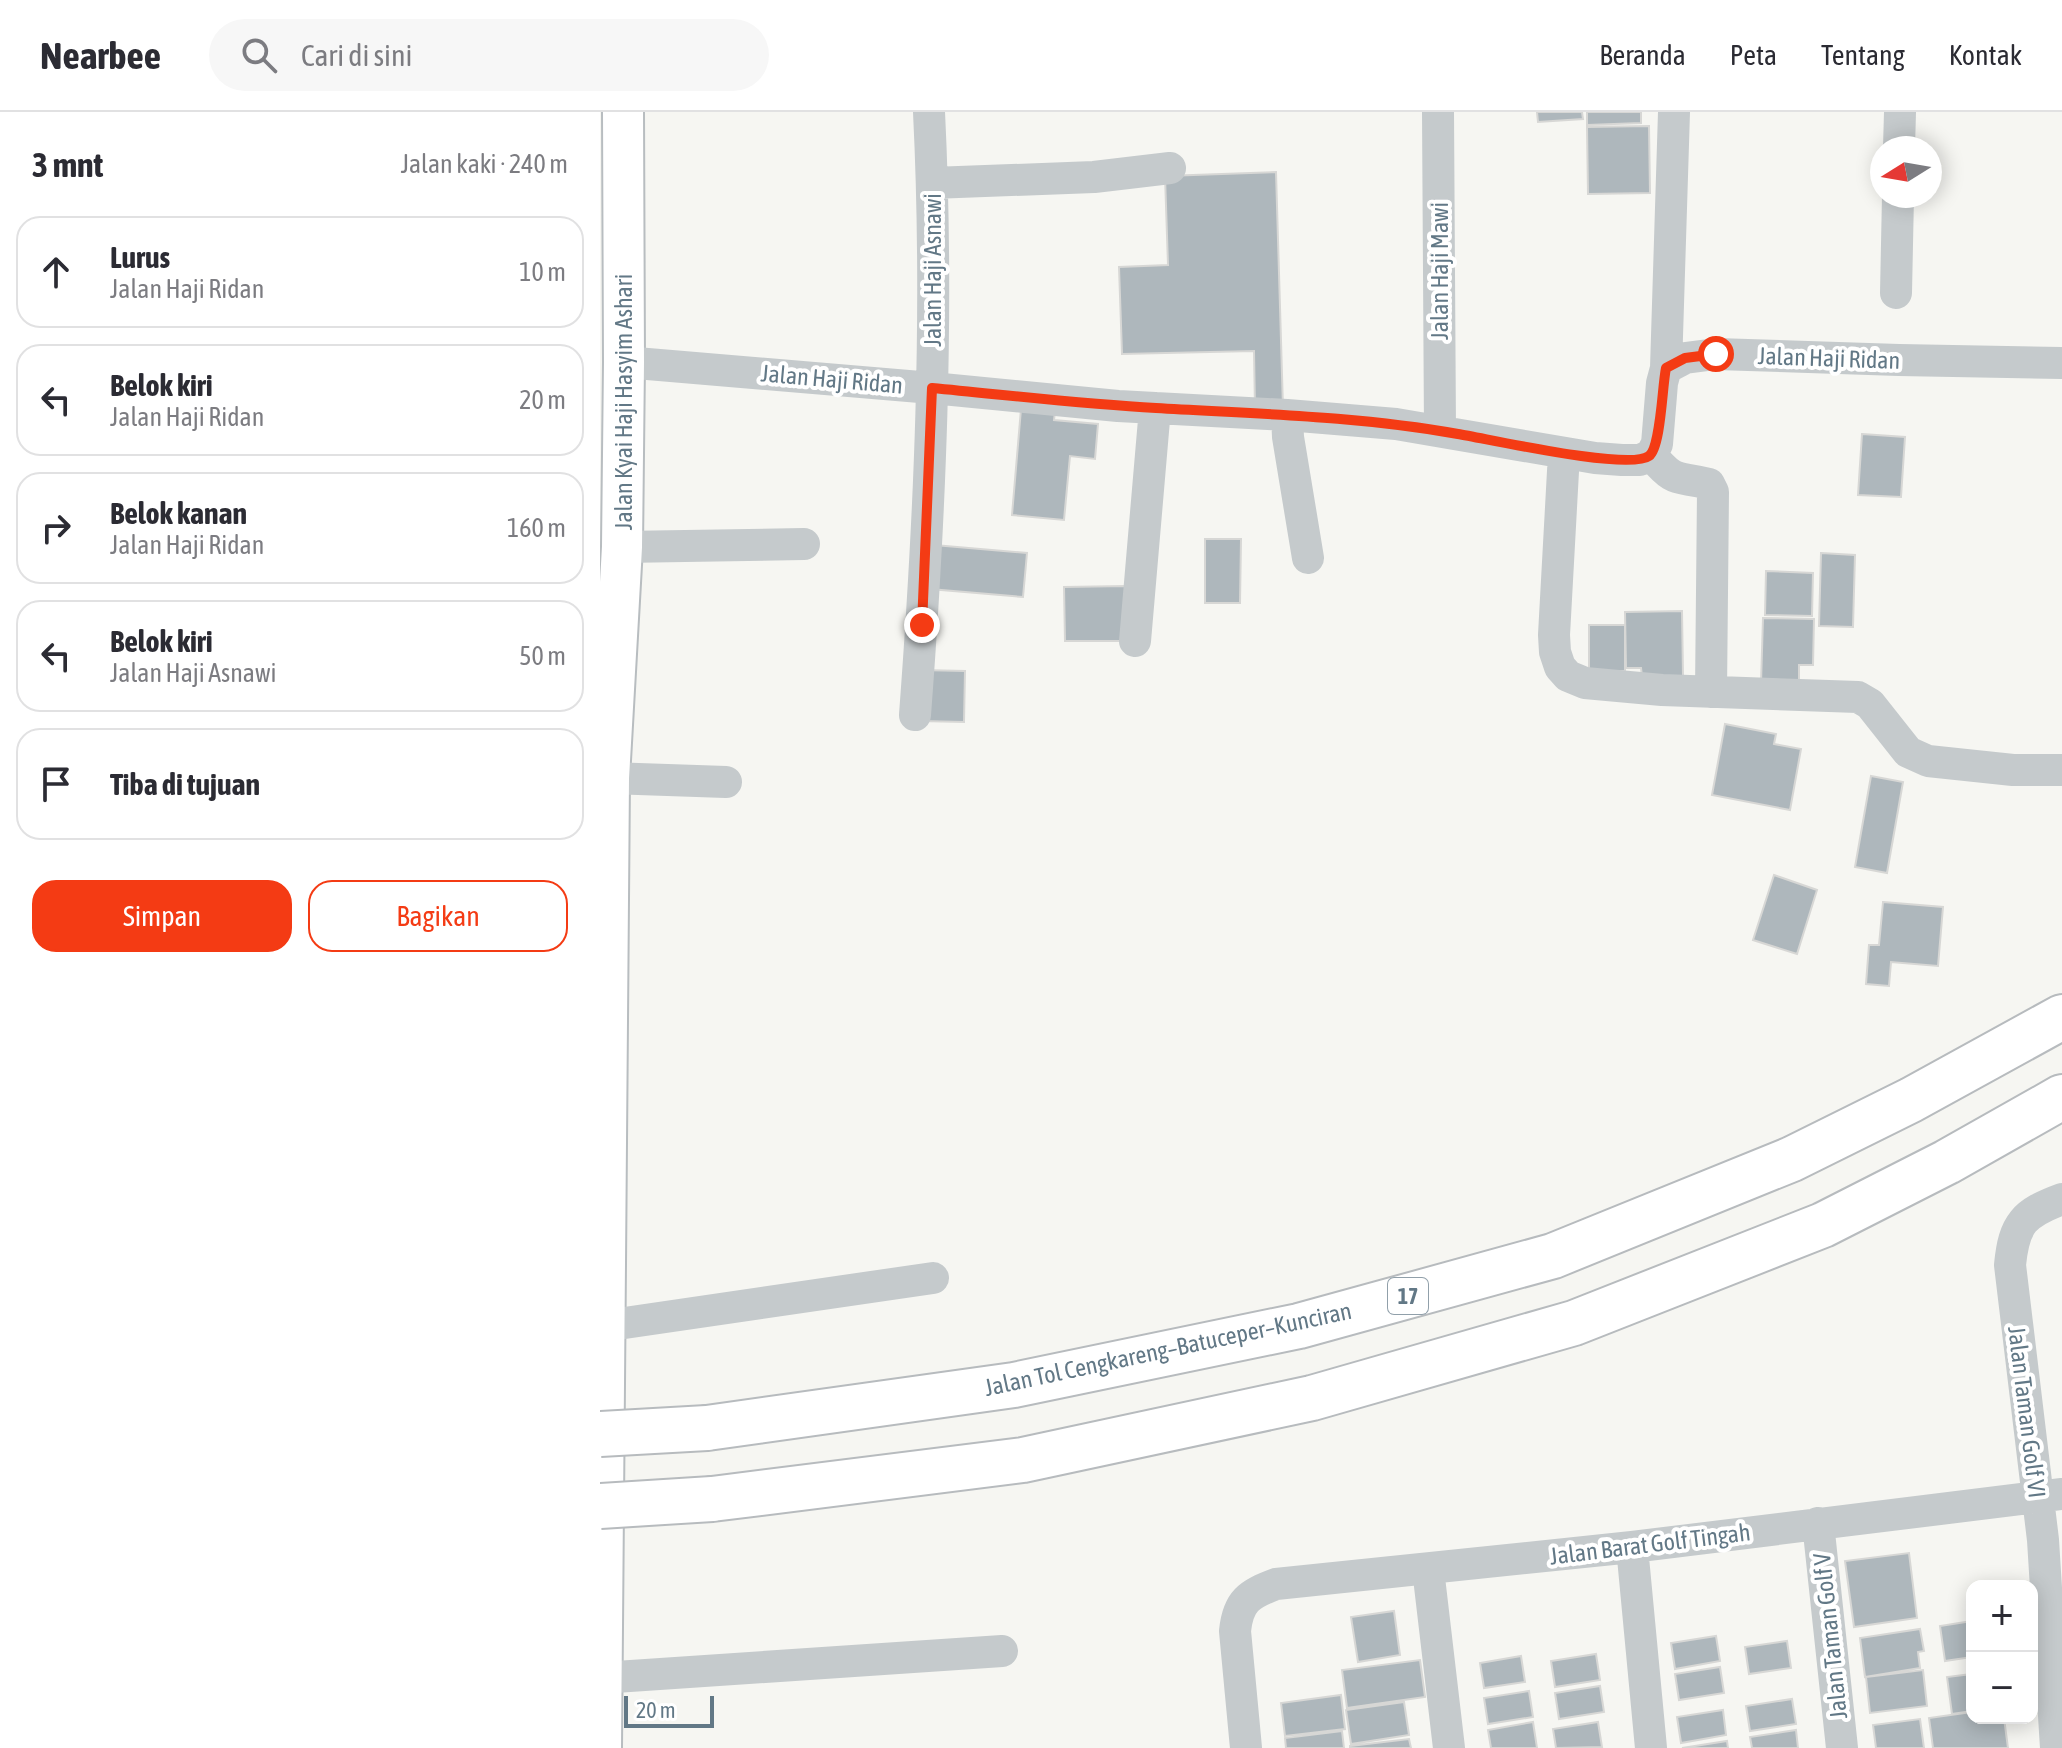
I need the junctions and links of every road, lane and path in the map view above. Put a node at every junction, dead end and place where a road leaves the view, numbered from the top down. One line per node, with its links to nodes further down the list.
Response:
1 (623, 112): 11 (main road, Jalan Kyai Haji Hasyim Ashari)
2 (929, 112): 8 (street, Jalan Haji Asnawi)
3 (1438, 112): 17 (street, Jalan Haji Mawi)
4 (1674, 112): 13 (street)
5 (1900, 112): 6 (street)
6 (1899, 136)
7 (1170, 168): 8 (street)
8 (932, 183): 14 (street, Jalan Haji Asnawi)
9 (1898, 208): 10 (street)
10 (1896, 293)
11 (624, 362): 14 (street, Jalan Haji Ridan); 21 (main road, Jalan Kyai Haji Hasyim Ashari)
12 (2062, 363): 13 (street, Jalan Haji Ridan)
13 (1666, 368): 19 (street)
14 (932, 388): 15 (street, Jalan Haji Ridan); 25 (street, Jalan Haji Asnawi)
15 (1155, 408): 16 (street, Jalan Haji Ridan); 23 (street)
16 (1287, 415): 17 (street, Jalan Haji Ridan); 22 (street)
17 (1440, 431): 18 (street, Jalan Haji Ridan)
18 (1564, 453): 19 (street, Jalan Haji Ridan); 24 (street)
19 (1651, 455): 24 (street)
20 (804, 544): 21 (street)
21 (622, 547): 27 (main road, Jalan Kyai Haji Hasyim Ashari)
22 (1308, 558)
23 (1135, 641)
24 (1711, 692): 26 (street)
25 (915, 715)
26 (2062, 770)
27 (609, 778): 28 (street); 33 (main road, Jalan Kyai Haji Hasyim Ashari)
28 (726, 782)
29 (2062, 1017): 34 (highway, Jalan Tol Cengkareng–Batuceper–Kunciran / 17, bridge)
30 (2062, 1097): 36 (highway, bridge)
31 (2062, 1199): 35 (street, Jalan Taman Golf VI)
32 (933, 1278): 33 (street)
33 (604, 1326): 41 (main road, Jalan Kyai Haji Hasyim Ashari)
34 (600, 1434)
35 (2050, 1496): 37 (street, Jalan Barat Golf Tingah); 47 (street, Jalan Taman Golf VI)
36 (600, 1506)
37 (1818, 1523): 38 (street, Jalan Barat Golf Tingah); 46 (street, Jalan Taman Golf V)
38 (1632, 1547): 39 (street, Jalan Barat Golf Tingah); 45 (street)
39 (1428, 1569): 43 (street, Jalan Barat Golf Tingah); 44 (street)
40 (1002, 1651): 41 (street)
41 (600, 1678): 42 (main road, Jalan Kyai Haji Hasyim Ashari)
42 (601, 1748)
43 (1246, 1748)
44 (1449, 1748)
45 (1651, 1748)
46 (1842, 1748)
47 (2056, 1748)

